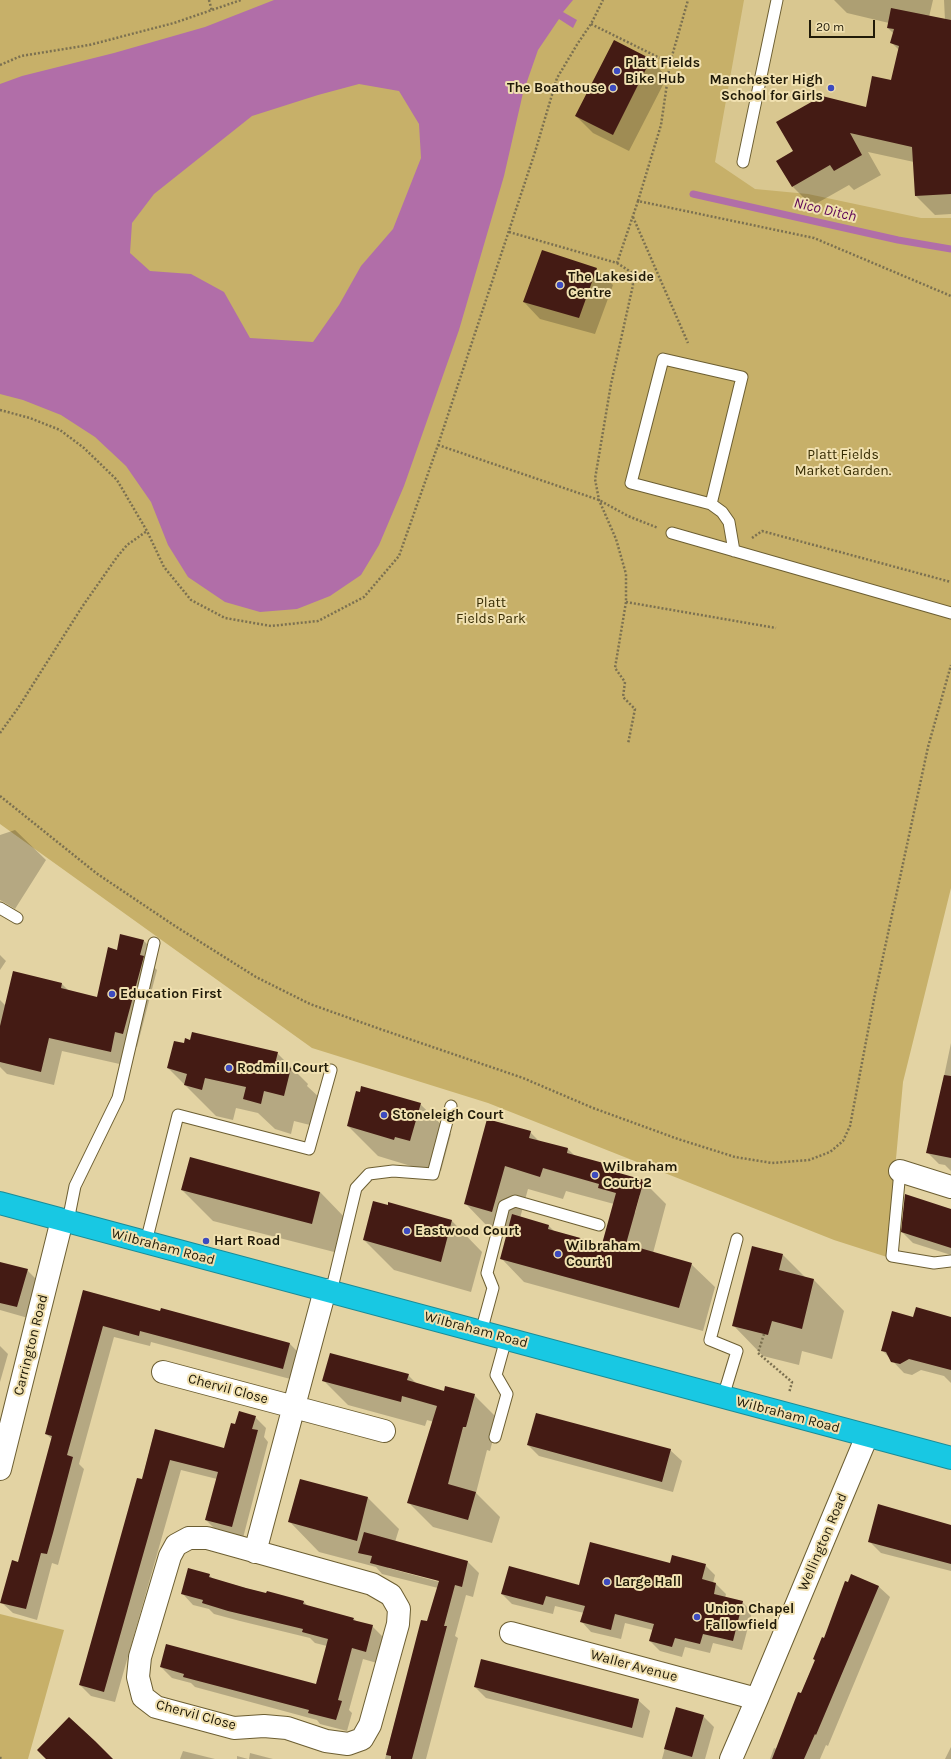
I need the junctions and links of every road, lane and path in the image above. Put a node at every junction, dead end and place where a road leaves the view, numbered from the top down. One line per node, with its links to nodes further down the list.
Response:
1 (209, 0): 6 (path)
2 (241, 0): 6 (path)
3 (603, 0): 7 (path)
4 (688, 0): 8 (path)
5 (777, 0): 10 (lane)
6 (212, 11): 9 (path)
7 (591, 24): 8 (path); 13 (path)
8 (670, 63): 11 (path)
9 (0, 65)
10 (743, 162)
11 (638, 201): 12 (path); 15 (path)
12 (633, 217): 14 (path); 16 (path)
13 (509, 232): 14 (path); 18 (path)
14 (617, 263): 19 (path)
15 (951, 296)
16 (688, 343)
17 (0, 410): 21 (path)
18 (438, 445): 19 (path); 21 (path)
19 (599, 500): 22 (path); 25 (path)
20 (711, 504): 20 (lane); 23 (lane)
21 (147, 531): 29 (path)
22 (672, 533): 23 (lane)
23 (734, 551): 24 (path); 26 (lane)
24 (951, 582)
25 (626, 602): 27 (path); 30 (path)
26 (951, 613)
27 (776, 628)
28 (951, 665): 31 (path)
29 (0, 733)
30 (628, 744)
31 (0, 796)
32 (0, 908): 33 (lane)
33 (17, 918)
34 (154, 943): 40 (lane)
35 (331, 1070): 43 (lane)
36 (451, 1106): 45 (lane)
37 (900, 1171): 38 (street); 44 (lane)
38 (951, 1187)
39 (0, 1203): 40 (highway, Wilbraham Road)
40 (65, 1221): 43 (highway, Wilbraham Road); 57 (street, Carrington Road)
41 (599, 1225): 46 (lane)
42 (738, 1239): 50 (lane)
43 (146, 1242): 45 (highway, Wilbraham Road)
44 (951, 1261)
45 (328, 1291): 46 (highway, Wilbraham Road); 51 (street)
46 (481, 1332): 48 (highway, Wilbraham Road)
47 (764, 1334): 52 (path)
48 (506, 1338): 50 (highway, Wilbraham Road); 55 (lane)
49 (163, 1372): 51 (street, Chervil Close)
50 (723, 1397): 52 (highway, Wilbraham Road)
51 (293, 1407): 53 (street, Chervil Close); 58 (street)
52 (783, 1413): 54 (highway, Wilbraham Road)
53 (384, 1431)
54 (867, 1436): 56 (highway, Wilbraham Road); 60 (street, Wellington Road)
55 (495, 1437)
56 (951, 1458)
57 (0, 1469)
58 (255, 1552): 58 (street, Chervil Close)
59 (511, 1633): 60 (street, Waller Avenue)
60 (757, 1699): 61 (street, Wellington Road)
61 (731, 1759)

